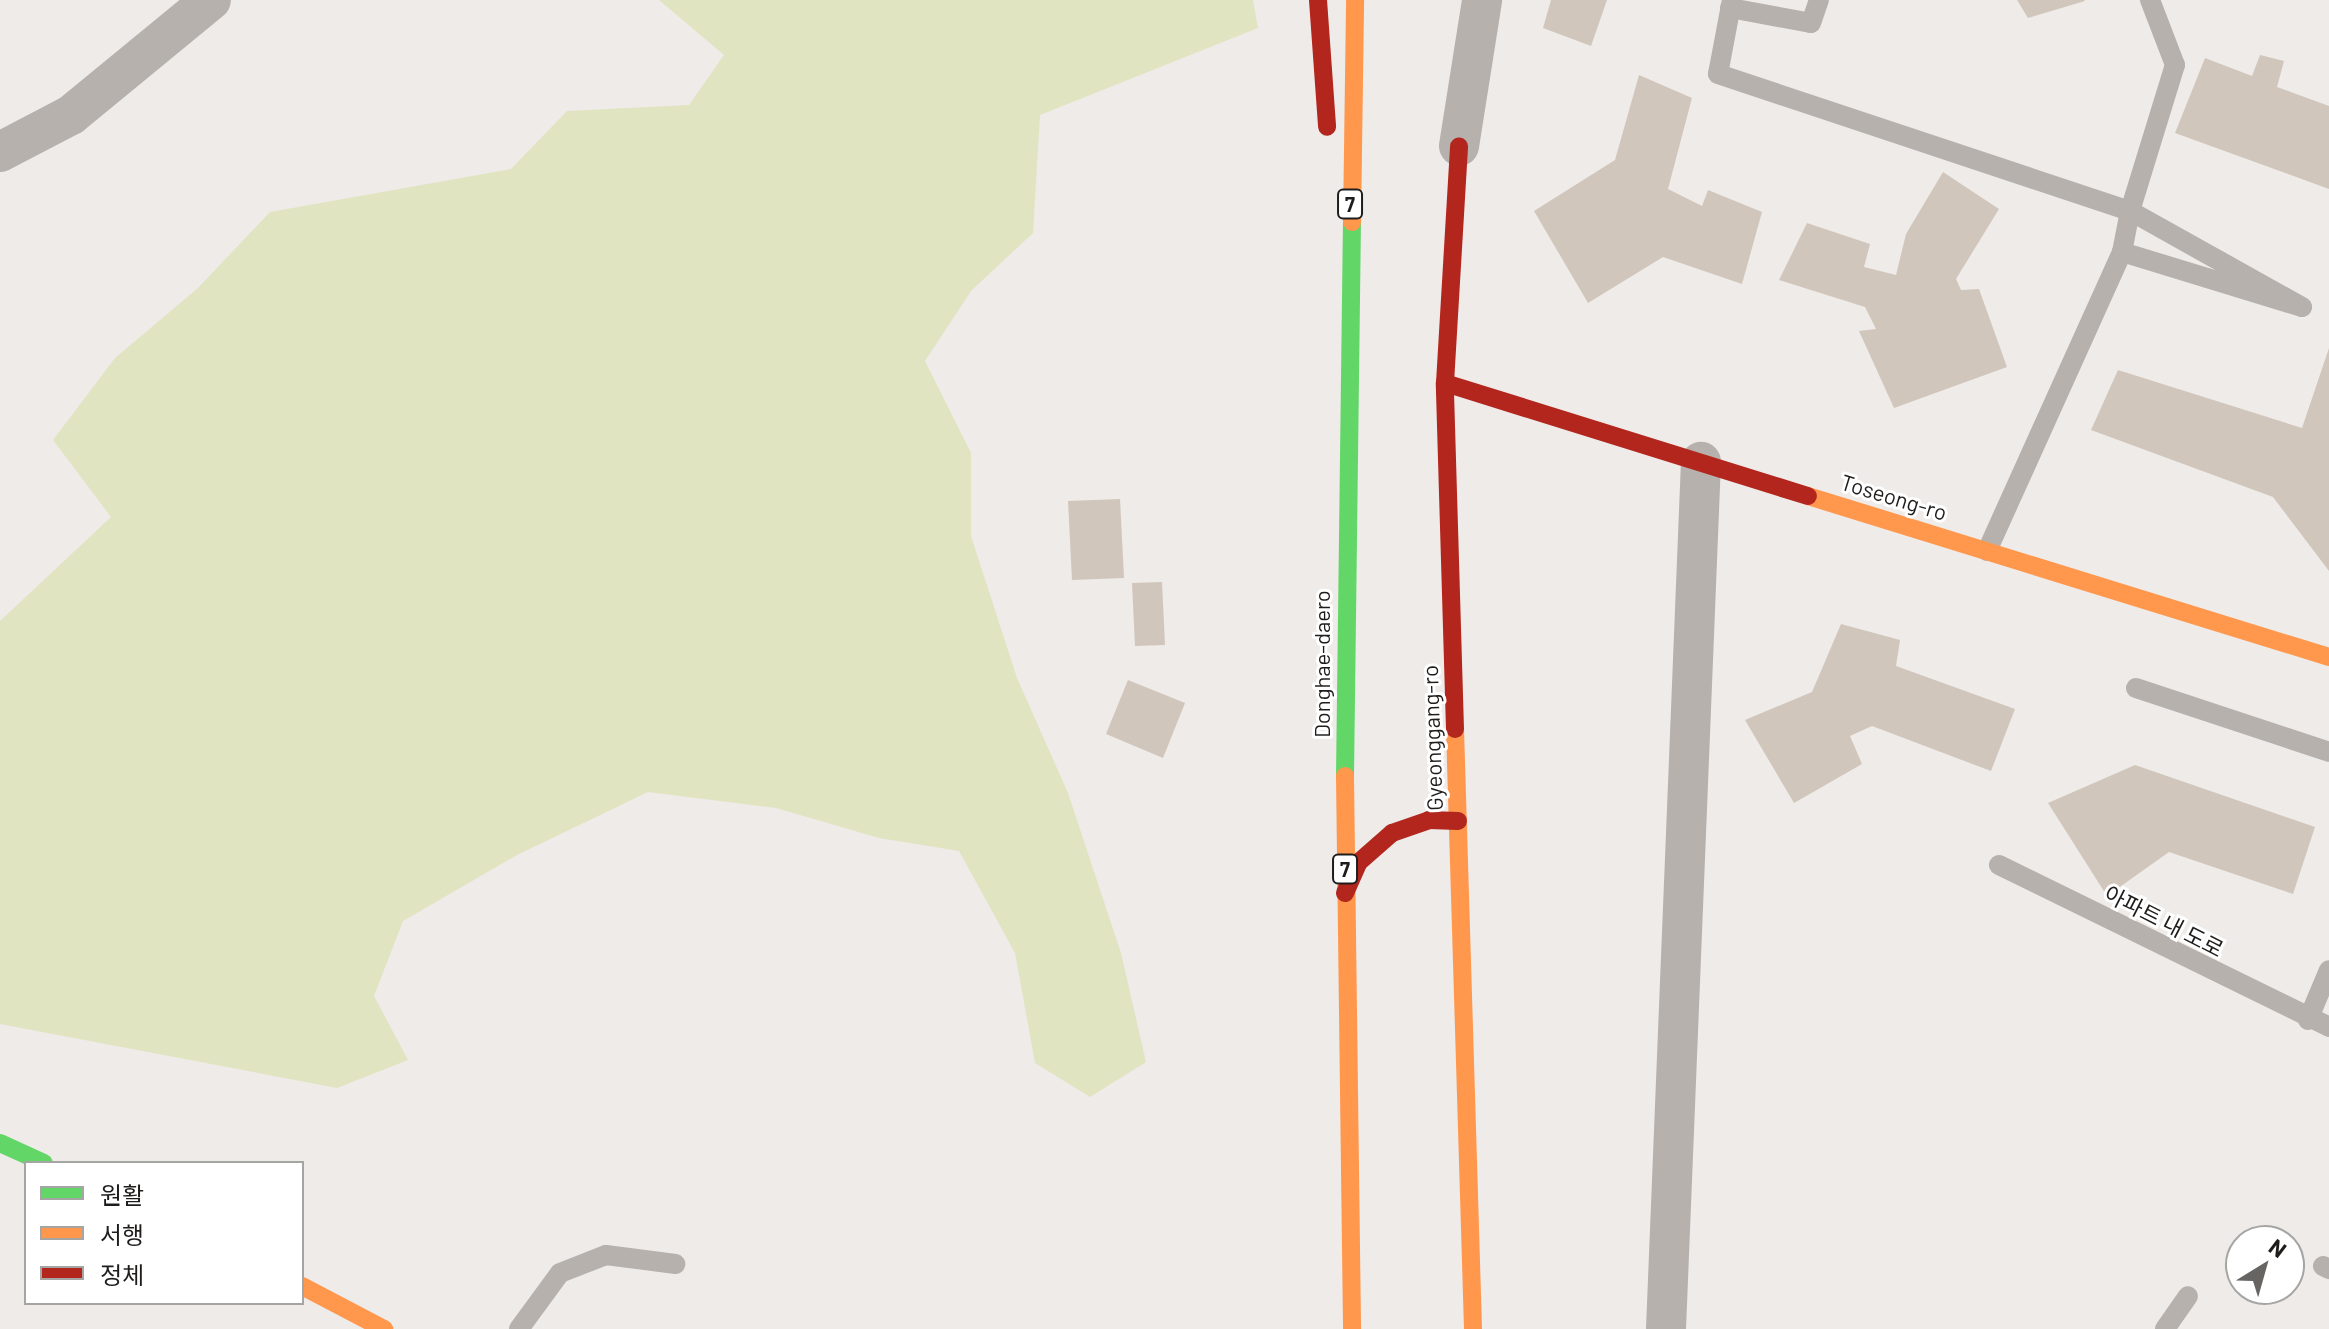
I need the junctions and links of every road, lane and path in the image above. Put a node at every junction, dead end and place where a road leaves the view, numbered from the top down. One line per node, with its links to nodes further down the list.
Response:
1 (211, 0): 11 (street)
2 (1318, 0): 9 (main road)
3 (1355, 0): 15 (main road, Donghae-daero / 7)
4 (1482, 0): 10 (street)
5 (1819, 0): 7 (lane)
6 (2150, 0): 13 (lane)
7 (1731, 4): 13 (lane)
8 (1373, 136): 15 (main road)
9 (1328, 140)
10 (1459, 146): 16 (main road, Gyeonggang-ro)
11 (0, 152)
12 (1332, 188): 17 (main road)
13 (2130, 211): 14 (lane); 14 (lane)
14 (2122, 252): 19 (lane)
15 (1347, 348): 17 (main road, Donghae-daero / 7)
16 (1445, 383): 18 (main road, Toseong-ro); 23 (main road, Gyeonggang-ro)
17 (1348, 409): 25 (main road, Donghae-daero / 7)
18 (1701, 462): 19 (main road, Toseong-ro); 38 (street)
19 (1987, 551): 20 (main road, Toseong-ro)
20 (2329, 657)
21 (2136, 688): 22 (lane)
22 (2329, 752)
23 (1458, 821): 25 (main road); 37 (main road, Gyeonggang-ro)
24 (1999, 865): 27 (lane, 아파트 내 도로)
25 (1345, 893): 36 (main road, Donghae-daero / 7)
26 (2329, 970): 27 (lane)
27 (2308, 1020): 28 (lane, 아파트 내 도로)
28 (2329, 1027)
29 (0, 1143): 30 (main road)
30 (40, 1161)
31 (675, 1264): 35 (lane)
32 (304, 1287): 34 (main road)
33 (2188, 1296): 39 (lane)
34 (384, 1329)
35 (519, 1329)
36 (1352, 1329)
37 (1473, 1329)
38 (1666, 1329)
39 (2165, 1329)

